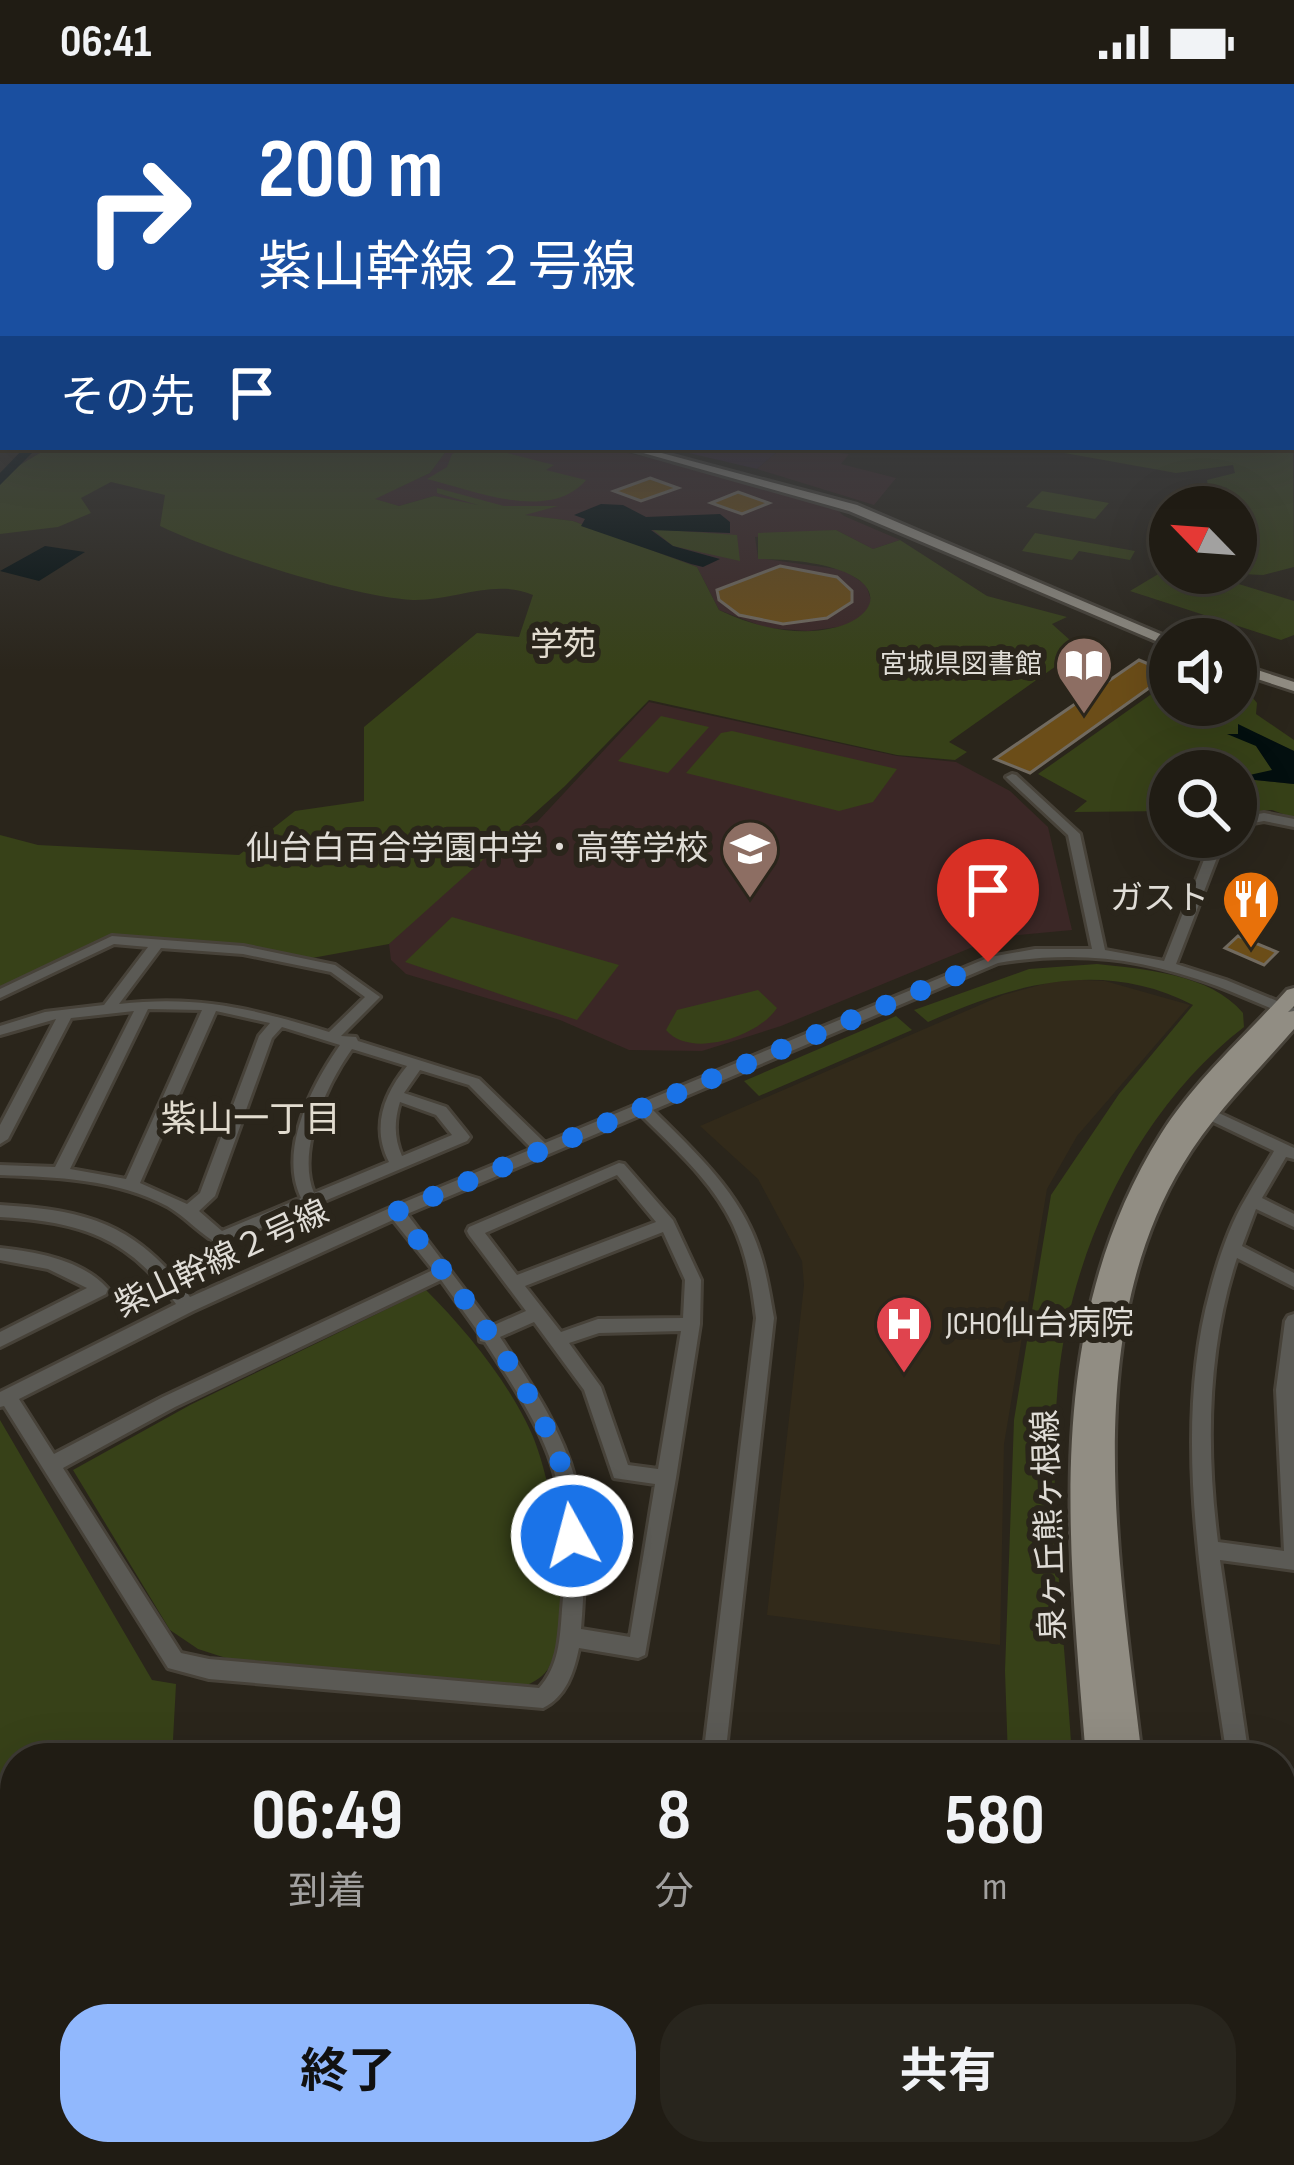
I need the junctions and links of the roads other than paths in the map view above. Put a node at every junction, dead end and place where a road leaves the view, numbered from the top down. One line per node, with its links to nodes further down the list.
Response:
1 (740, 477): 3 (main road)
2 (755, 477): 3 (main road)
3 (1098, 611): 4 (main road)
4 (1149, 632)
5 (1257, 671): 6 (main road)
6 (1294, 684)
7 (1012, 777): 12 (street)
8 (1257, 819): 9 (street)
9 (1294, 823)
10 (1211, 858): 13 (street)
11 (158, 944): 14 (street); 18 (street); 22 (street)
12 (1099, 951): 13 (street, 紫山幹線２号線); 26 (street, 紫山幹線２号線)
13 (1170, 963): 17 (street, 紫山幹線２号線)
14 (0, 994)
15 (142, 1006): 16 (street); 18 (street); 33 (street)
16 (211, 1006): 20 (street); 34 (street)
17 (1291, 1007): 27 (main road, 泉ヶ丘熊ヶ根線); 61 (main road, 泉ヶ丘熊ヶ根線)
18 (108, 1009): 19 (street)
19 (66, 1013): 21 (street); 28 (street)
20 (280, 1021): 22 (street); 38 (street)
21 (0, 1031)
22 (334, 1035): 23 (street)
23 (351, 1040): 24 (street); 36 (street)
24 (418, 1063): 25 (street); 29 (street)
25 (395, 1095): 31 (street); 31 (street)
26 (642, 1107): 29 (street, 紫山幹線２号線); 60 (street)
27 (1208, 1113): 30 (street); 62 (main road, 泉ヶ丘熊ヶ根線)
28 (0, 1139)
29 (542, 1149): 39 (street, 紫山幹線２号線)
30 (1289, 1152): 35 (street)
31 (398, 1164): 36 (street)
32 (0, 1170): 33 (street)
33 (61, 1171): 34 (street)
34 (131, 1186): 38 (street)
35 (1252, 1200): 40 (street); 42 (street)
36 (311, 1202): 38 (street)
37 (0, 1210): 47 (street)
38 (188, 1212)
39 (396, 1212): 44 (street); 47 (street, 紫山幹線２号線)
40 (1294, 1222)
41 (667, 1225): 46 (street); 46 (street); 50 (street)
42 (1232, 1248): 45 (street); 57 (street)
43 (0, 1254): 52 (street)
44 (443, 1272): 51 (street); 55 (street)
45 (1294, 1281)
46 (515, 1283): 48 (street)
47 (187, 1306): 54 (street, 紫山幹線２号線)
48 (538, 1313): 51 (street); 53 (street)
49 (1294, 1321): 58 (street)
50 (691, 1324): 53 (street); 56 (street)
51 (486, 1336): 59 (street)
52 (0, 1340)
53 (558, 1340): 56 (street)
54 (4, 1398): 55 (street)
55 (51, 1466): 59 (street)
56 (667, 1478): 59 (street)
57 (1210, 1550): 58 (street); 63 (street)
58 (1294, 1559)
59 (571, 1637)
60 (716, 1743)
61 (1100, 1743)
62 (1125, 1743)
63 (1236, 1743)

